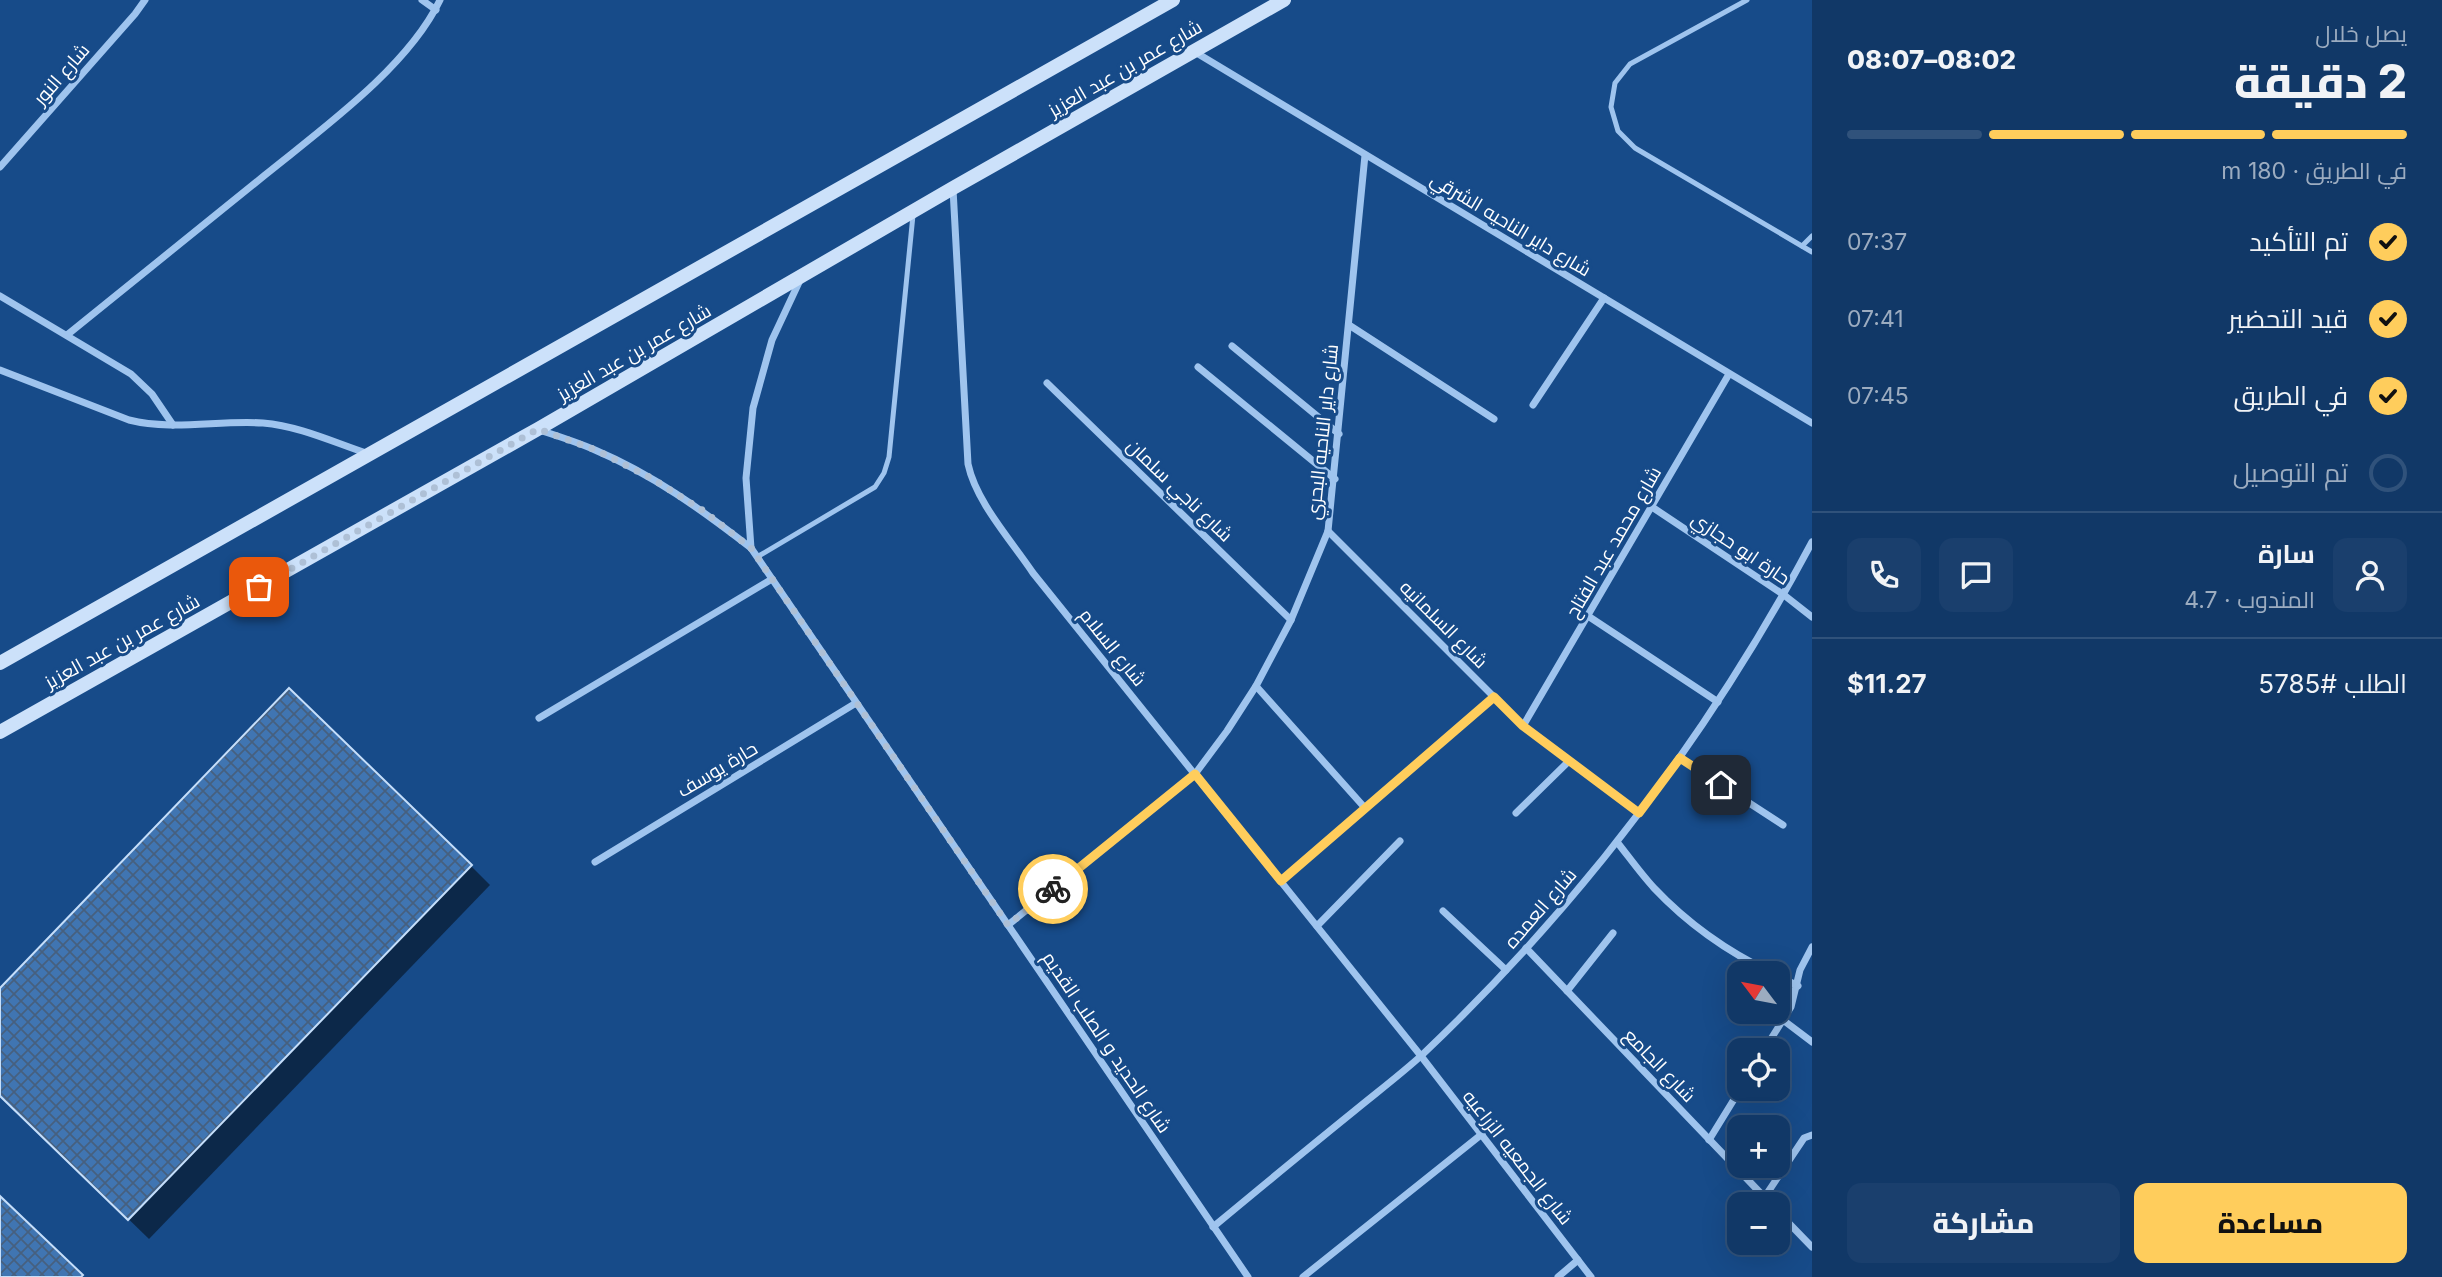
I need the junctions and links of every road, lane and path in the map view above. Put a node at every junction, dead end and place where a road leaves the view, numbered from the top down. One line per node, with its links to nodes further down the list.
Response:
1 (145, 0): 10 (street, شارع النور)
2 (422, 0): 7 (street)
3 (440, 0): 7 (street)
4 (1172, 0): 32 (main road, شارع عمر بن عبد العزيز)
5 (1284, 0): 8 (main road, شارع عمر بن عبد العزيز)
6 (1747, 0): 14 (lane)
7 (436, 10): 20 (street)
8 (1193, 51): 9 (street, شارع داير الناحيه الشرقي); 11 (main road, شارع عمر بن عبد العزيز)
9 (1365, 155): 18 (street, شارع داير الناحيه الشرقي); 19 (street, شارع داير الناحيه البحري)
10 (0, 167)
11 (953, 188): 12 (main road, شارع عمر بن عبد العزيز); 54 (street, شارع السلام)
12 (913, 211): 16 (main road, شارع عمر بن عبد العزيز); 38 (lane)
13 (1812, 236): 14 (lane)
14 (1802, 246): 15 (lane)
15 (1812, 252)
16 (802, 277): 30 (main road, شارع عمر بن عبد العزيز); 37 (street, شارع الحديد و الصلب القديم)
17 (0, 296): 20 (street)
18 (1604, 298): 24 (street, شارع داير الناحيه الشرقي); 26 (street)
19 (1349, 325): 27 (street); 31 (street, شارع داير الناحيه البحري)
20 (67, 335): 29 (street)
21 (1232, 346): 31 (street)
22 (1198, 367): 33 (street)
23 (0, 370): 29 (street)
24 (1730, 374): 28 (street, شارع داير الناحيه الشرقي); 34 (street, شارع محمد عبد الفتاح)
25 (1047, 383): 43 (street, شارع ناجي سلمان)
26 (1533, 405)
27 (1494, 419)
28 (1812, 423)
29 (173, 425): 32 (street)
30 (538, 429): 37 (street, شارع الحديد و الصلب القديم); 51 (main road, شارع عمر بن عبد العزيز)
31 (1339, 434): 33 (street, شارع داير الناحيه البحري)
32 (366, 453): 44 (main road, شارع عمر بن عبد العزيز)
33 (1335, 479): 35 (street, شارع داير الناحيه البحري)
34 (1652, 507): 40 (street, حارة ابو حجازي); 41 (street, شارع محمد عبد الفتاح)
35 (1328, 531): 43 (street, شارع داير الناحيه البحري); 46 (street, شارع السلمانيه)
36 (1812, 542): 40 (street, شارع العمده)
37 (751, 548): 38 (street, شارع الحديد و الصلب القديم)
38 (757, 557): 39 (street, شارع الحديد و الصلب القديم)
39 (772, 579): 48 (street, شارع الحديد و الصلب القديم); 49 (street)
40 (1784, 595): 42 (street, حارة ابو حجازي); 47 (street, شارع العمده)
41 (1588, 616): 47 (street); 50 (street, شارع محمد عبد الفتاح)
42 (1812, 617)
43 (1291, 620): 45 (street, شارع داير الناحيه البحري)
44 (5, 658)
45 (1256, 686): 54 (street, شارع داير الناحيه البحري); 55 (street)
46 (1494, 697): 50 (street, شارع السلمانيه); 55 (street)
47 (1718, 702): 52 (street, شارع العمده)
48 (856, 703): 61 (street, حارة يوسف); 64 (street, شارع الحديد و الصلب القديم)
49 (539, 718)
50 (1523, 726): 53 (street, شارع السلمانيه)
51 (0, 732)
52 (1680, 758): 57 (street, شارع العمده); 58 (street)
53 (1569, 761): 56 (street); 57 (street, شارع السلمانيه)
54 (1195, 774): 62 (street, شارع السلام); 64 (street, شارع داير الناحيه البحري)
55 (1365, 808): 62 (street)
56 (1516, 813)
57 (1639, 813): 60 (street, شارع العمده)
58 (1783, 825)
59 (1401, 841): 65 (street)
60 (1617, 842): 68 (street, شارع العمده); 69 (street)
61 (595, 862)
62 (1281, 881): 65 (street, شارع السلام)
63 (1443, 911): 70 (street)
64 (1008, 925): 85 (street, شارع الحديد و الصلب القديم)
65 (1317, 926): 77 (street, شارع السلام)
66 (1613, 933): 73 (street)
67 (1812, 947): 72 (street)
68 (1526, 948): 70 (street, شارع العمده); 73 (street, شارع الجامع)
69 (1747, 961)
70 (1506, 970): 77 (street, شارع العمده)
71 (1790, 982): 72 (street)
72 (1798, 986): 74 (street)
73 (1567, 991): 81 (street, شارع الجامع)
74 (1790, 1009)
75 (1788, 1024): 76 (street)
76 (1812, 1042)
77 (1421, 1056): 79 (street, شارع الجمعيه الزراعيه); 85 (street, شارع العمده)
78 (1733, 1101): 81 (street)
79 (1482, 1134): 87 (street, شارع الجمعيه الزراعيه); 89 (street)
80 (1812, 1135): 83 (street)
81 (1709, 1140): 82 (street, شارع الجامع)
82 (1758, 1192)
83 (1768, 1192)
84 (1790, 1224): 86 (street)
85 (1213, 1227): 88 (street, شارع الحديد و الصلب القديم)
86 (1812, 1247)
87 (1578, 1260): 90 (street); 91 (street, شارع الجمعيه الزراعيه)
88 (1248, 1277)
89 (1303, 1277)
90 (1558, 1277)
91 (1591, 1277)

